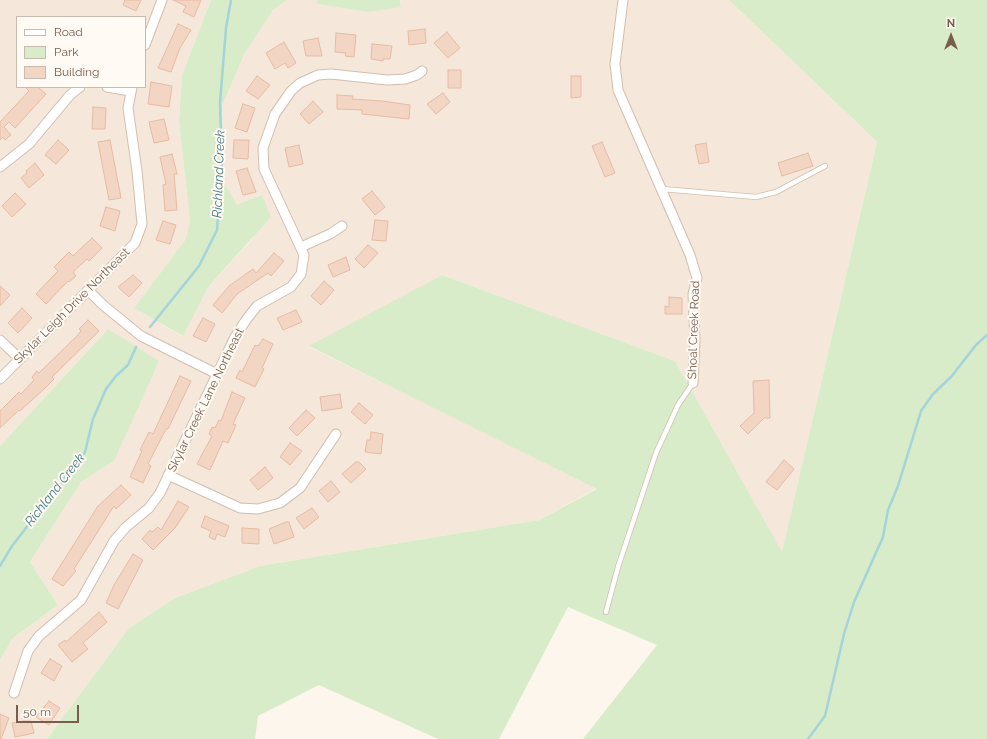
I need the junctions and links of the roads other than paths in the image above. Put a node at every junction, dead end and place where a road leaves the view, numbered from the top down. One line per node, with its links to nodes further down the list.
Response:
1 (162, 0): 3 (street)
2 (623, 0): 10 (street, Shoal Creek Road)
3 (146, 42)
4 (422, 71): 12 (street, Skylar Creek Lane Northeast)
5 (79, 88): 9 (street)
6 (119, 88): 7 (street)
7 (131, 89): 13 (street, Skylar Leigh Drive Northeast)
8 (825, 166): 10 (lane)
9 (0, 167)
10 (662, 189): 18 (street, Shoal Creek Road)
11 (342, 226): 12 (street)
12 (301, 247): 16 (street, Skylar Creek Lane Northeast)
13 (88, 290): 15 (street, Skylar Leigh Drive Northeast); 16 (street)
14 (0, 340): 15 (street)
15 (20, 358): 17 (street, Skylar Leigh Drive Northeast)
16 (217, 374): 20 (street, Skylar Creek Lane Northeast)
17 (0, 379)
18 (693, 383): 21 (lane, Shoal Creek Road)
19 (336, 434): 20 (street)
20 (168, 476): 22 (street, Skylar Creek Lane Northeast)
21 (606, 612)
22 (14, 693)

